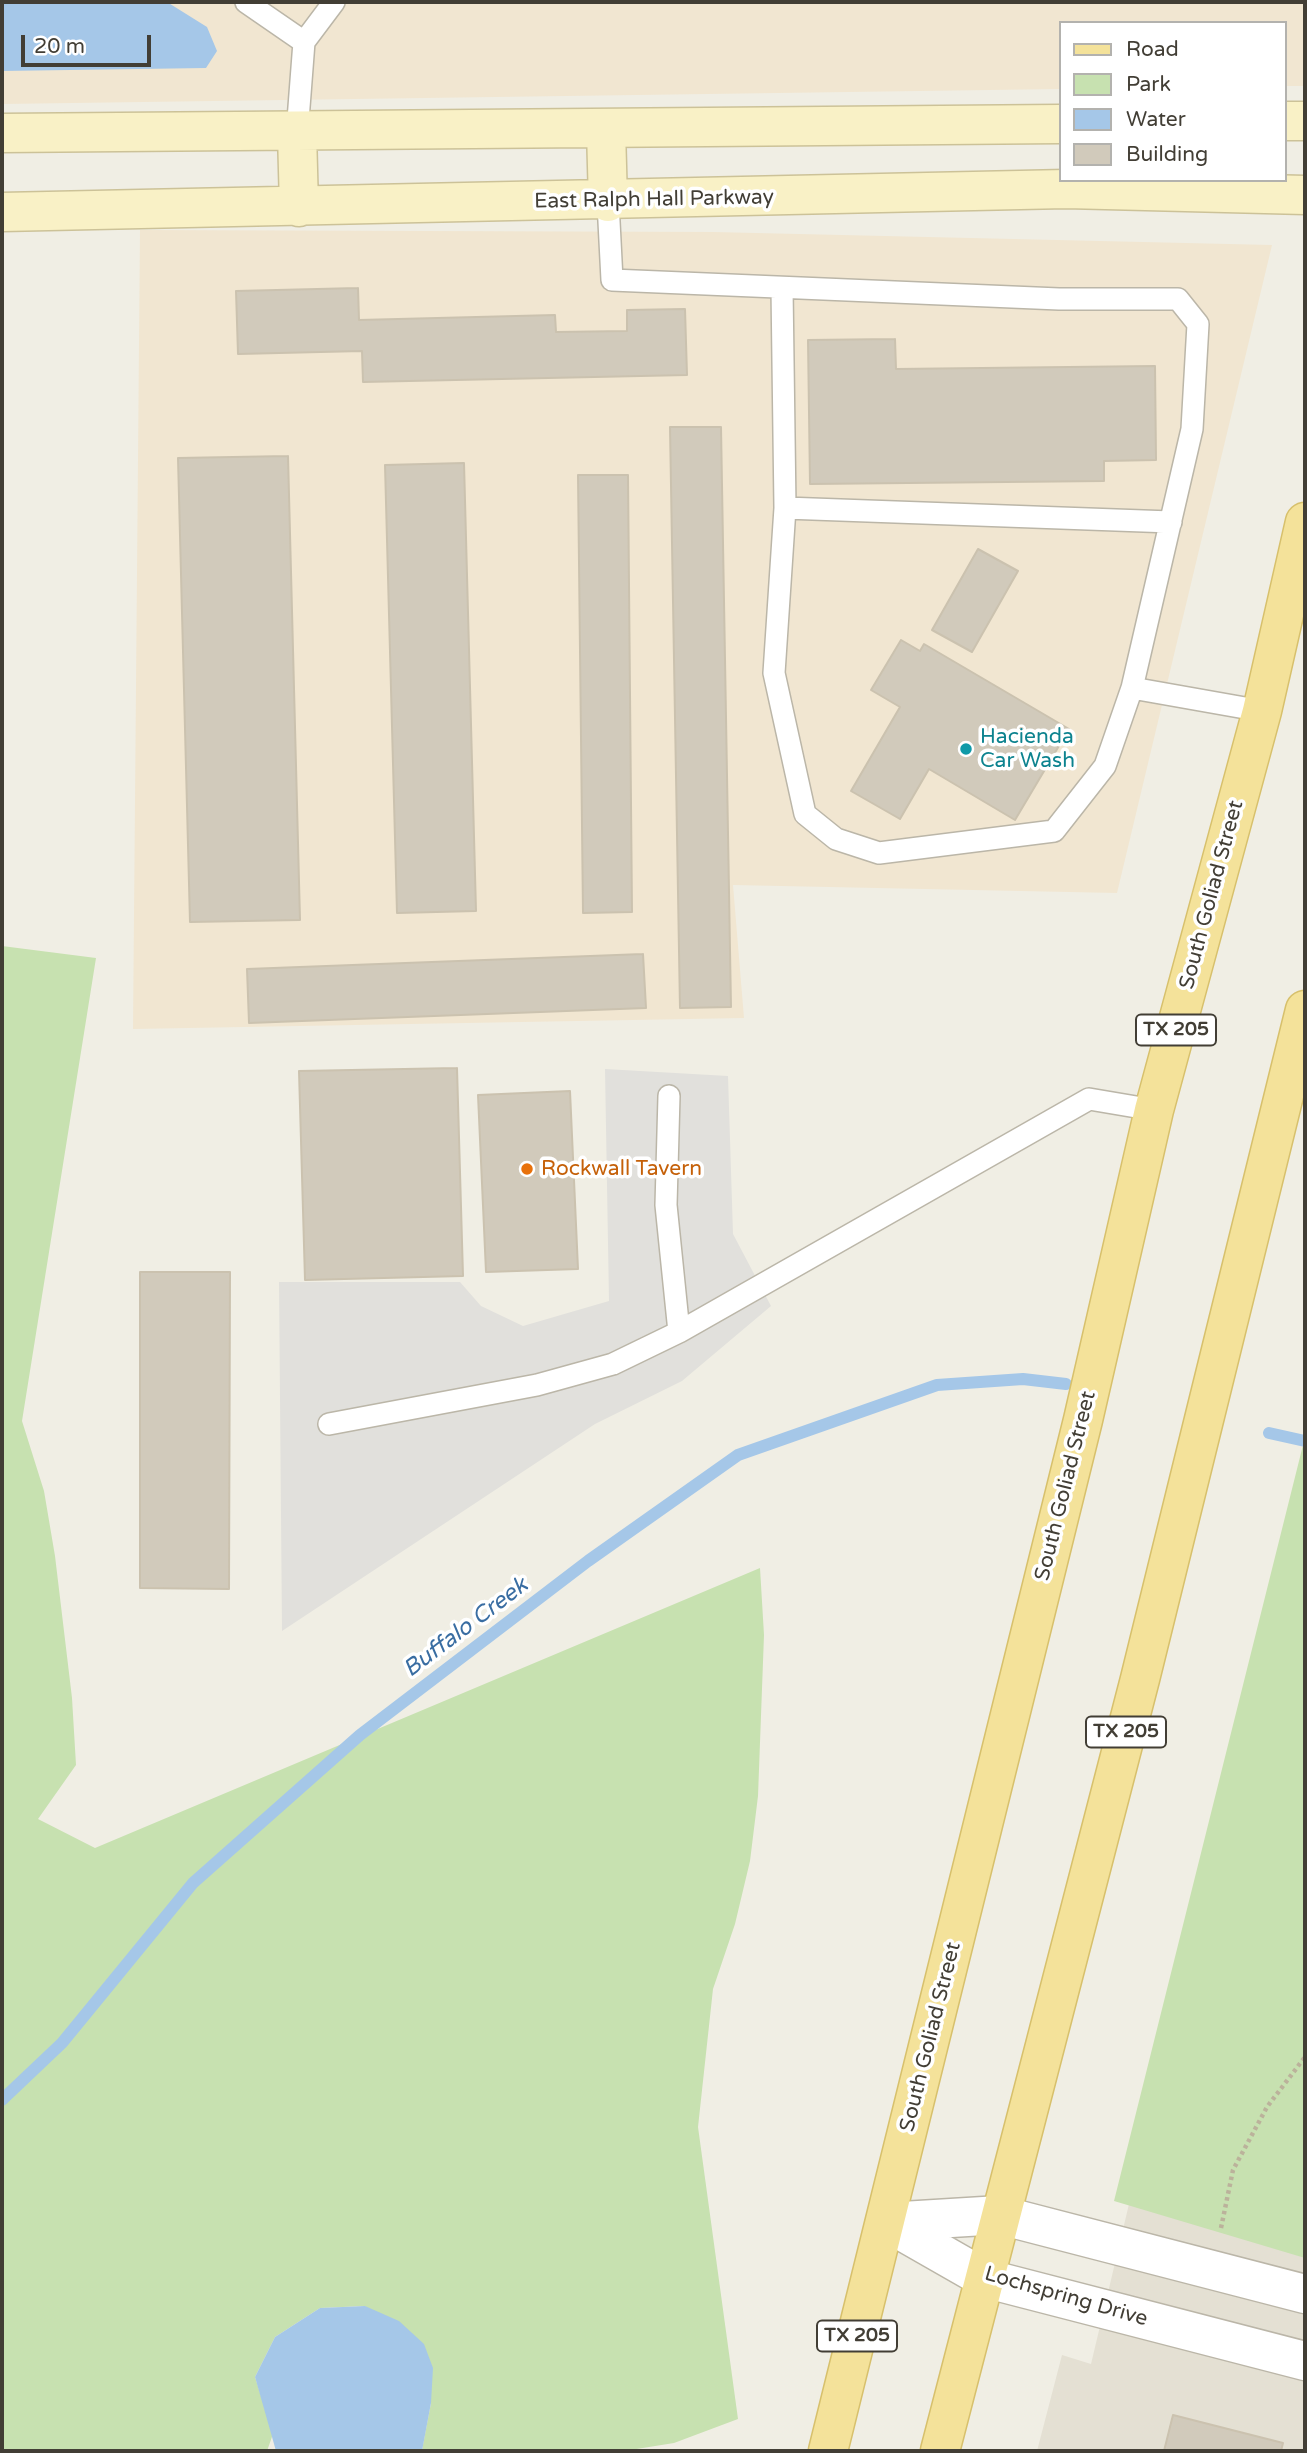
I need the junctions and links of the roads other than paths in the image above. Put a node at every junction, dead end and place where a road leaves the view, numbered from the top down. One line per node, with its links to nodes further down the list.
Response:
1 (246, 2): 3 (lane)
2 (334, 2): 3 (lane)
3 (304, 42): 9 (lane)
4 (1286, 121): 5 (main road)
5 (1305, 121)
6 (1058, 124): 7 (main road)
7 (606, 130): 9 (main road); 11 (main road)
8 (2, 133): 9 (main road)
9 (297, 133): 12 (main road)
10 (1305, 195): 11 (main road, East Ralph Hall Parkway)
11 (608, 202): 12 (main road, East Ralph Hall Parkway); 14 (lane)
12 (299, 207): 13 (main road, East Ralph Hall Parkway)
13 (2, 212)
14 (782, 288): 15 (lane); 16 (lane)
15 (785, 508): 16 (lane); 18 (lane)
16 (1171, 522): 18 (lane)
17 (1305, 522): 19 (main road, South Goliad Street / TX 205)
18 (1132, 688): 19 (lane)
19 (1262, 711): 22 (main road, South Goliad Street / TX 205)
20 (1305, 1010): 25 (main road, TX 205)
21 (669, 1096): 23 (lane)
22 (1154, 1110): 23 (lane); 26 (main road, South Goliad Street / TX 205)
23 (679, 1332): 24 (lane)
24 (329, 1424)
25 (1000, 2215): 26 (street); 27 (main road, TX 205); 28 (street)
26 (886, 2222): 27 (street, Lochspring Drive); 30 (main road, South Goliad Street / TX 205)
27 (984, 2278): 29 (street, Lochspring Drive); 31 (main road, TX 205)
28 (1305, 2294)
29 (1305, 2361)
30 (828, 2451)
31 (940, 2451)

